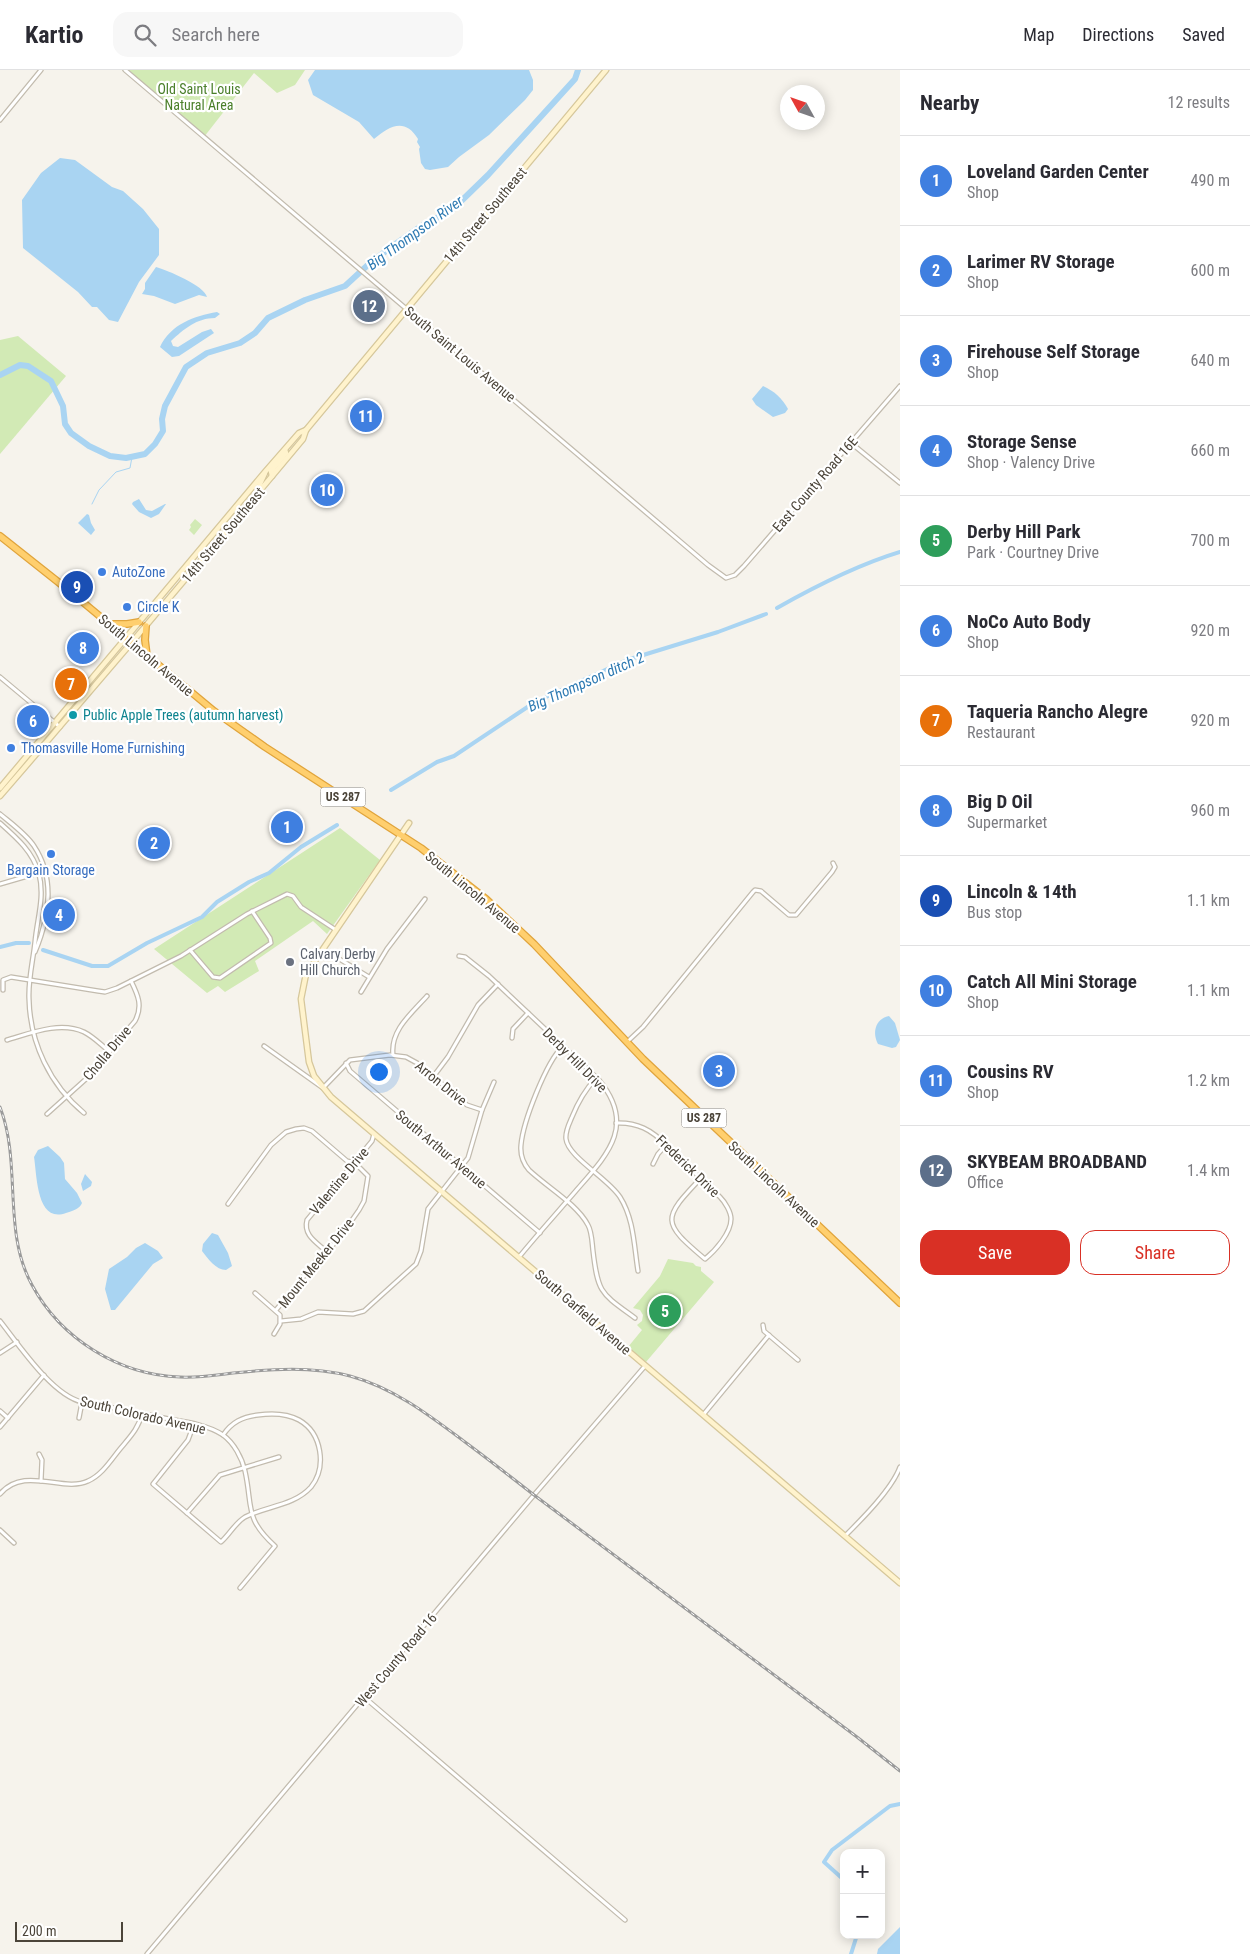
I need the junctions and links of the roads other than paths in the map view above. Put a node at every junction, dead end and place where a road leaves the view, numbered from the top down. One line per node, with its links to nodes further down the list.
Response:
1 (42, 70): 4 (street)
2 (126, 70): 5 (street, South Saint Louis Avenue)
3 (606, 70): 5 (main road, 14th Street Southeast)
4 (0, 120)
5 (407, 308): 7 (main road, 14th Street Southeast); 15 (street, South Saint Louis Avenue)
6 (900, 386): 8 (street, East County Road 16E)
7 (306, 430): 9 (main road, 14th Street Southeast); 11 (main road, 14th Street Southeast)
8 (851, 443): 12 (street); 15 (street, East County Road 16E)
9 (285, 450): 10 (main road, 14th Street Southeast); 11 (main road)
10 (264, 472): 13 (main road); 16 (main road, 14th Street Southeast)
11 (272, 476): 13 (main road, 14th Street Southeast)
12 (900, 483)
13 (240, 514): 18 (main road, 14th Street Southeast)
14 (0, 536): 17 (highway, South Lincoln Avenue / US 287)
15 (726, 578)
16 (139, 622): 17 (highway); 19 (main road, 14th Street Southeast)
17 (110, 624): 19 (highway, South Lincoln Avenue / US 287)
18 (146, 626): 20 (main road, 14th Street Southeast); 21 (highway)
19 (126, 638): 20 (highway, South Lincoln Avenue / US 287); 23 (main road, 14th Street Southeast)
20 (132, 643): 21 (highway, South Lincoln Avenue / US 287); 24 (main road, 14th Street Southeast)
21 (147, 656): 30 (highway, South Lincoln Avenue / US 287)
22 (0, 677): 23 (street)
23 (55, 723): 24 (street); 25 (main road, 14th Street Southeast)
24 (60, 727): 26 (main road, 14th Street Southeast)
25 (0, 788)
26 (0, 796)
27 (0, 814): 39 (street)
28 (409, 823): 30 (main road)
29 (0, 824): 32 (street)
30 (401, 835): 36 (main road); 52 (highway, South Lincoln Avenue / US 287)
31 (833, 863): 52 (street)
32 (38, 872): 33 (street); 39 (street)
33 (0, 884)
34 (426, 899): 41 (street)
35 (252, 911): 36 (street); 38 (street); 38 (street)
36 (336, 930): 37 (main road)
37 (322, 949): 41 (street); 61 (main road)
38 (190, 950): 43 (street)
39 (34, 955): 42 (street)
40 (459, 956): 44 (street, Derby Hill Drive)
41 (369, 976): 46 (street)
42 (30, 979): 43 (street); 45 (street); 49 (street)
43 (131, 981): 55 (street, Cholla Drive)
44 (498, 984): 48 (street, Derby Hill Drive); 58 (street)
45 (3, 990)
46 (361, 992)
47 (427, 996): 56 (street)
48 (528, 1013): 50 (street); 54 (street, Derby Hill Drive)
49 (34, 1033): 51 (street); 55 (street); 62 (street)
50 (512, 1038)
51 (7, 1040)
52 (626, 1042): 82 (highway, South Lincoln Avenue / US 287)
53 (264, 1046): 61 (street, South Garfield Avenue)
54 (562, 1046): 59 (street, Derby Hill Drive); 75 (street)
55 (109, 1051): 62 (street, Cholla Drive)
56 (393, 1055): 57 (street, Arron Drive); 58 (street, Arron Drive)
57 (346, 1063): 61 (street); 71 (street, South Arthur Avenue)
58 (433, 1077): 63 (street, Arron Drive)
59 (596, 1078): 66 (street, Derby Hill Drive); 72 (street)
60 (494, 1082): 63 (street)
61 (323, 1088): 67 (main road, South Garfield Avenue)
62 (67, 1096): 64 (street); 65 (street, Cholla Drive)
63 (482, 1110): 71 (street)
64 (84, 1113)
65 (47, 1114)
66 (616, 1123): 68 (street, Frederick Drive); 72 (street, Derby Hill Drive)
67 (374, 1134): 69 (street, Valentine Drive); 74 (main road, South Garfield Avenue)
68 (666, 1145): 70 (street); 73 (street, Frederick Drive)
69 (355, 1163): 76 (street, Mount Meeker Drive); 78 (street, Mount Meeker Drive); 78 (street, Valentine Drive)
70 (654, 1164)
71 (461, 1167): 74 (street); 77 (street, South Arthur Avenue)
72 (593, 1170): 75 (street, Derby Hill Drive); 80 (street)
73 (701, 1178): 73 (street, Frederick Drive)
74 (441, 1191): 79 (main road, South Garfield Avenue); 86 (street)
75 (566, 1202): 77 (street, Derby Hill Drive); 84 (street)
76 (228, 1204)
77 (540, 1233): 79 (street, Derby Hill Drive)
78 (326, 1251): 83 (street, Mount Meeker Drive)
79 (519, 1257): 93 (main road, South Garfield Avenue)
80 (638, 1271)
81 (255, 1293): 83 (street)
82 (900, 1303)
83 (276, 1310): 86 (street, Mount Meeker Drive)
84 (636, 1318)
85 (0, 1321): 90 (street, South Colorado Avenue)
86 (281, 1321): 88 (street, Mount Meeker Drive)
87 (763, 1325): 89 (street)
88 (274, 1334)
89 (769, 1335): 92 (street); 98 (street)
90 (17, 1342): 91 (street); 94 (street, South Colorado Avenue)
91 (0, 1354)
92 (798, 1360)
93 (645, 1366): 98 (main road, South Garfield Avenue); 117 (street, West County Road 16)
94 (44, 1375): 95 (street, South Colorado Avenue); 99 (street)
95 (82, 1402): 97 (street, South Colorado Avenue); 100 (street)
96 (0, 1411): 99 (street)
97 (142, 1413): 101 (street, South Colorado Avenue); 108 (street)
98 (703, 1415): 113 (main road, South Garfield Avenue)
99 (8, 1418): 102 (street)
100 (80, 1418)
101 (194, 1424): 103 (street, South Colorado Avenue); 110 (street)
102 (0, 1427)
103 (223, 1435): 106 (street, South Colorado Avenue); 111 (street)
104 (39, 1454): 108 (street)
105 (279, 1457): 106 (street)
106 (244, 1467): 110 (street); 111 (street, South Colorado Avenue)
107 (900, 1468): 113 (street)
108 (41, 1481): 109 (street)
109 (0, 1494)
110 (187, 1513): 111 (street)
111 (251, 1515): 116 (street, South Colorado Avenue)
112 (0, 1530): 114 (street)
113 (845, 1536): 115 (main road, South Garfield Avenue)
114 (14, 1543)
115 (900, 1583)
116 (240, 1588)
117 (364, 1697): 118 (street); 119 (street, West County Road 16)
118 (625, 1920)
119 (148, 1954)

